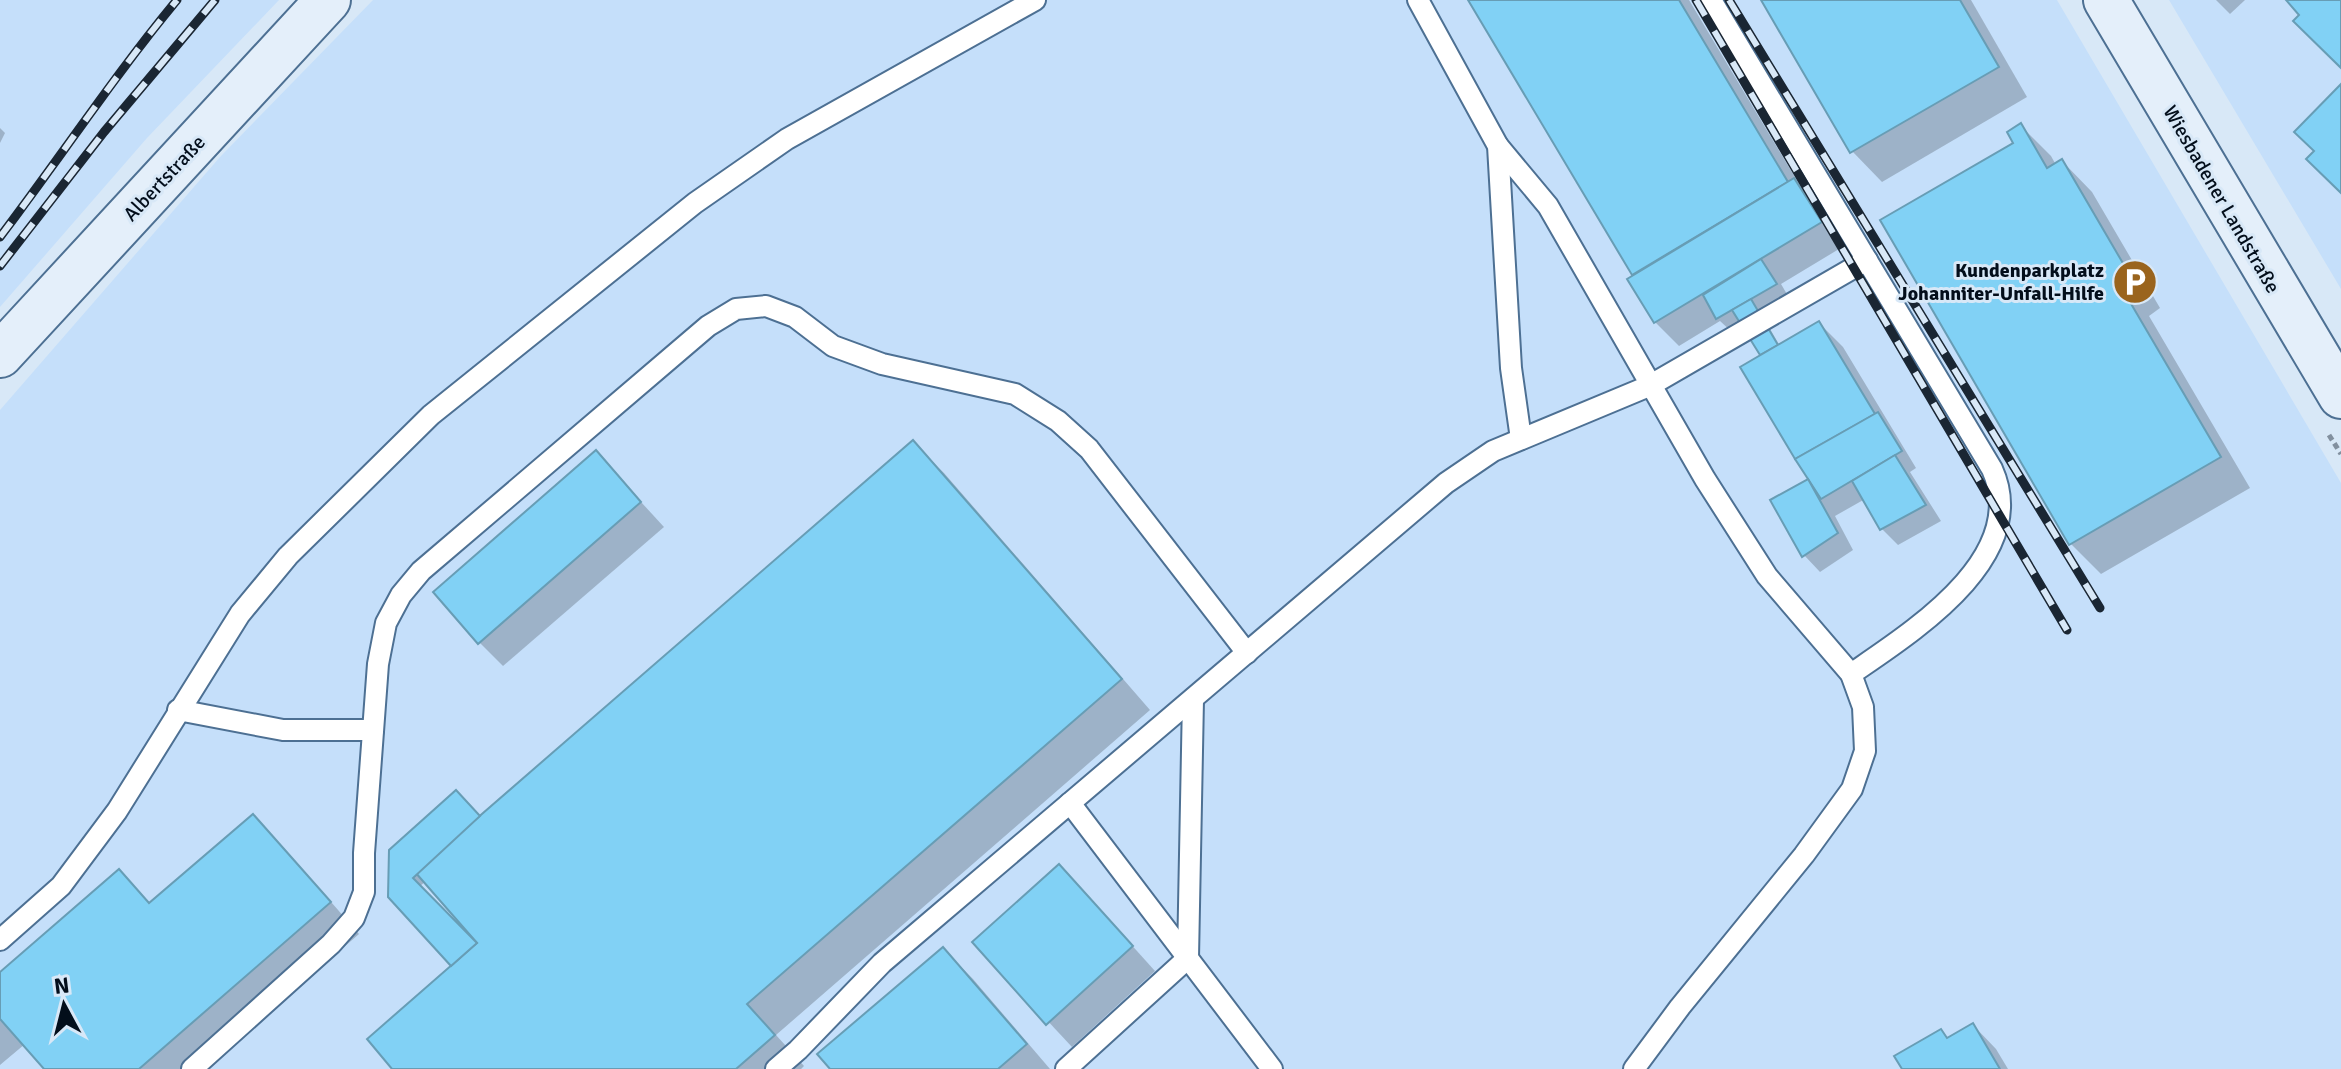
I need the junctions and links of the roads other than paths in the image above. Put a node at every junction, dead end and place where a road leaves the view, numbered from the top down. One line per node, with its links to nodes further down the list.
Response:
1 (328, 0): 8 (street, Albertstraße)
2 (1035, 0): 15 (lane)
3 (1418, 0): 6 (lane)
4 (1711, 0): 7 (lane)
5 (2106, 0): 10 (street, Wiesbadener Landstraße)
6 (1498, 146): 9 (lane); 11 (lane)
7 (1867, 260): 9 (lane); 13 (lane)
8 (0, 355)
9 (1649, 386): 11 (lane); 13 (lane)
10 (2341, 396)
11 (1521, 439): 12 (lane)
12 (1247, 653): 14 (lane); 16 (lane)
13 (1851, 674): 24 (lane)
14 (1193, 699): 17 (lane); 19 (lane)
15 (178, 710): 16 (lane); 18 (lane)
16 (373, 730): 20 (lane)
17 (1070, 803): 19 (lane); 21 (lane)
18 (0, 940)
19 (1188, 958): 22 (lane); 23 (lane)
20 (192, 1069)
21 (776, 1069)
22 (1066, 1069)
23 (1272, 1069)
24 (1634, 1069)

